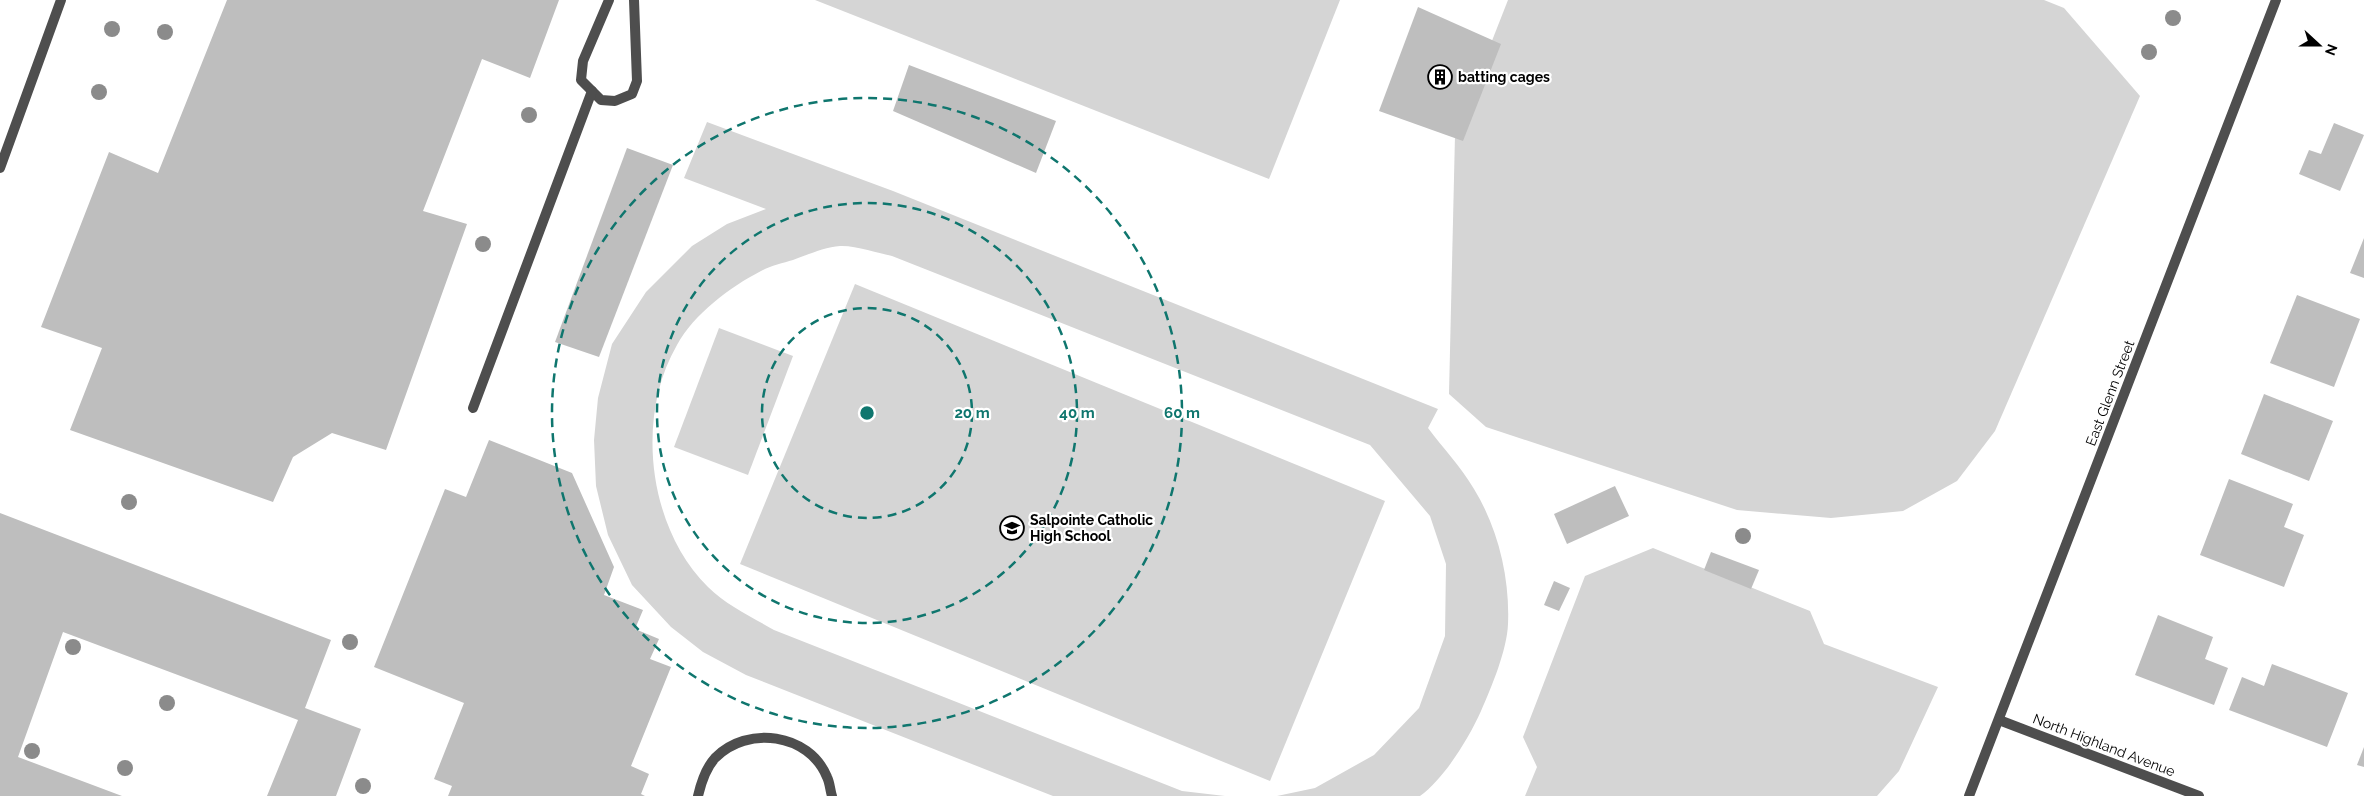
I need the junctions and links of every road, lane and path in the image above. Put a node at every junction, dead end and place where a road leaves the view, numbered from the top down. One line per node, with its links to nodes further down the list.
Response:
1 (61, 0): 6 (street)
2 (608, 0): 5 (street)
3 (634, 0): 5 (street)
4 (2276, 0): 8 (street, East Glenn Street)
5 (592, 91): 7 (street)
6 (0, 168)
7 (473, 408)
8 (1998, 720): 11 (street, East Glenn Street); 12 (street, North Highland Avenue)
9 (698, 796): 10 (street)
10 (832, 796)
11 (1970, 796)
12 (2199, 796)

